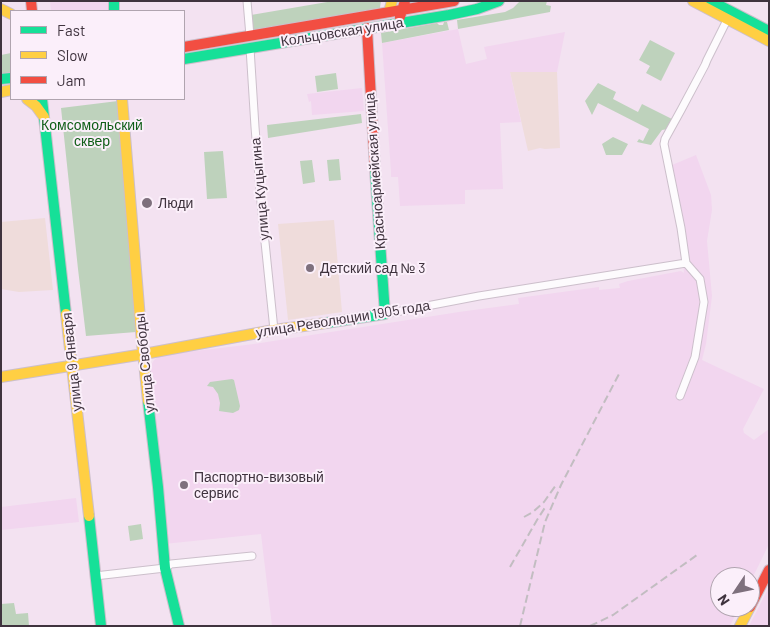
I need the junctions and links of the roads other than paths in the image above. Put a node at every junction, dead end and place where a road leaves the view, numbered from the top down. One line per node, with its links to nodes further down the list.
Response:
1 (248, 1): 13 (street)
2 (392, 1): 8 (main road)
3 (454, 1): 7 (main road, Кольцовская улица)
4 (500, 1): 10 (main road, Кольцовская улица)
5 (693, 1): 9 (main road)
6 (711, 1): 12 (main road)
7 (404, 6): 8 (main road, Кольцовская улица); 10 (main road)
8 (389, 12): 13 (main road, Кольцовская улица)
9 (727, 20): 14 (main road); 22 (street)
10 (399, 23): 11 (main road, Кольцовская улица)
11 (367, 28): 16 (main road, Кольцовская улица); 23 (main road, Красноармейская улица)
12 (769, 32)
13 (250, 36): 15 (main road, Кольцовская улица)
14 (769, 41)
15 (185, 47)
16 (250, 48): 17 (main road, Кольцовская улица); 24 (street, улица Куцыгина)
17 (185, 59)
18 (28, 100): 21 (main road)
19 (42, 100): 21 (main road, улица 9 Января)
20 (122, 100): 25 (main road, улица Свободы)
21 (44, 117): 26 (main road, улица 9 Января)
22 (686, 263): 23 (street, улица Революции 1905 года); 28 (street)
23 (385, 314): 24 (main road, улица Революции 1905 года)
24 (274, 330): 25 (main road, улица Революции 1905 года)
25 (144, 354): 26 (main road, улица Революции 1905 года); 30 (main road, улица Свободы)
26 (72, 365): 27 (main road, улица Революции 1905 года); 32 (main road, улица 9 Января)
27 (1, 378)
28 (680, 396)
29 (252, 556): 30 (street)
30 (165, 568): 32 (street); 35 (main road, улица Свободы)
31 (769, 570): 33 (main road)
32 (95, 576): 34 (main road, улица 9 Января)
33 (760, 588)
34 (101, 626)
35 (179, 626)

